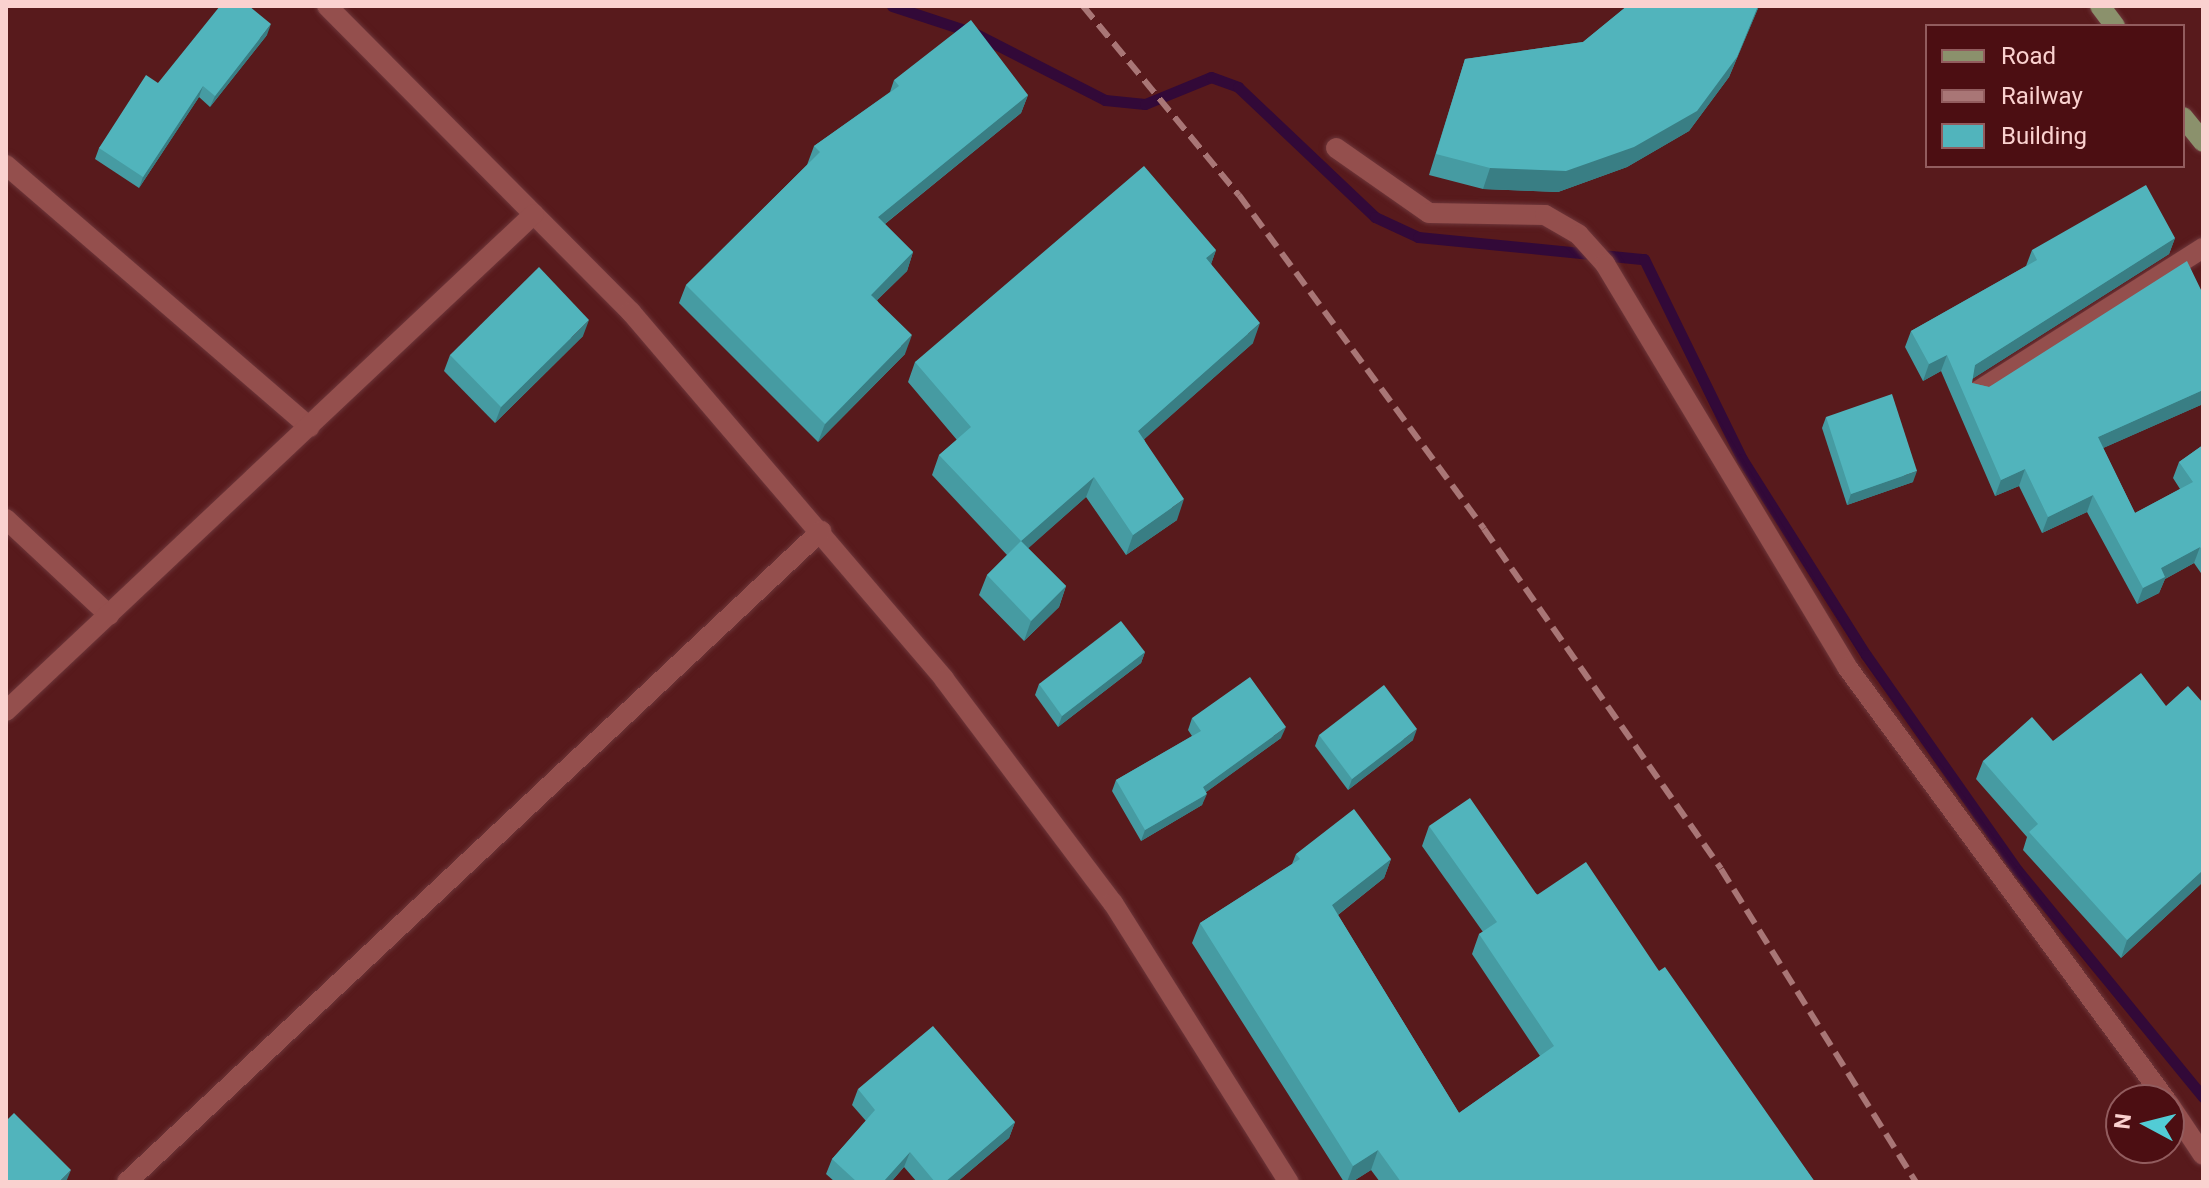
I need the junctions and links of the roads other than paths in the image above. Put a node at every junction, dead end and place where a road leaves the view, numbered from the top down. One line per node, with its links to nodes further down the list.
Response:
1 (327, 6): 8 (street)
2 (2100, 6): 3 (main road)
3 (2114, 24)
4 (2185, 120): 5 (main road)
5 (2203, 142)
6 (1336, 148): 16 (street)
7 (6, 165): 11 (street)
8 (534, 214): 11 (street); 13 (street)
9 (2203, 248): 10 (street)
10 (1976, 392)
11 (309, 427): 14 (street)
12 (6, 519): 14 (street)
13 (821, 531): 19 (street); 20 (street)
14 (109, 615): 15 (street)
15 (6, 711)
16 (2155, 1084)
17 (2185, 1128): 18 (street)
18 (2203, 1155)
19 (127, 1182)
20 (1289, 1182)

